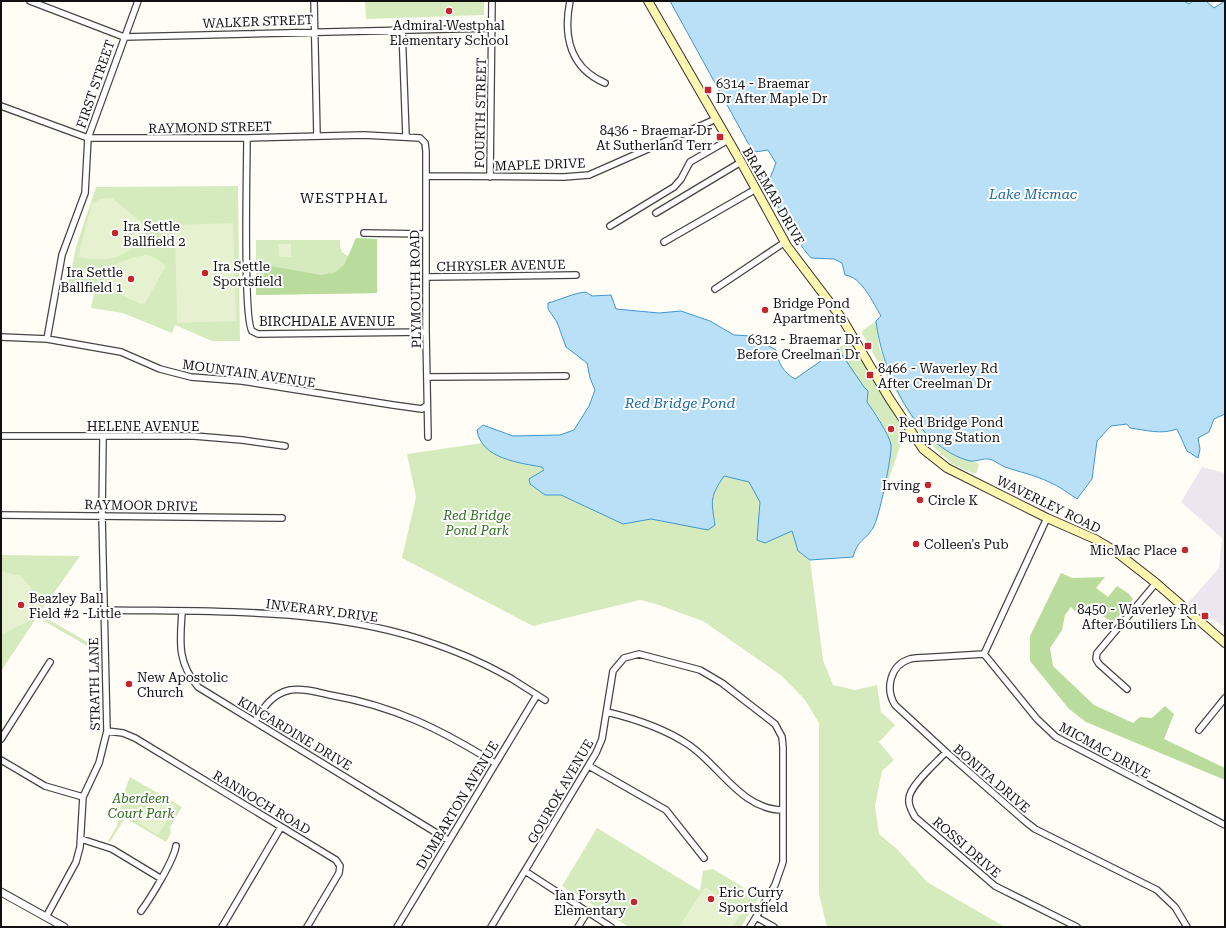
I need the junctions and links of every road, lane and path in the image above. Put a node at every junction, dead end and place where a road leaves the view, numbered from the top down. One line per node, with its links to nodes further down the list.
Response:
1 (30, 1): 10 (street, WALKER STREET)
2 (138, 1): 10 (street, FIRST STREET)
3 (314, 1): 9 (street)
4 (492, 1): 7 (street, FOURTH STREET)
5 (570, 1): 11 (street)
6 (648, 1): 13 (main road, BRAEMAR DRIVE)
7 (493, 28): 8 (street, WALKER STREET); 22 (street, FOURTH STREET)
8 (402, 29): 9 (street, WALKER STREET); 15 (street)
9 (315, 31): 10 (street, WALKER STREET); 14 (street)
10 (124, 37): 16 (street, FIRST STREET)
11 (605, 84)
12 (1, 106): 16 (street, RAYMOND STREET)
13 (716, 119): 19 (main road, BRAEMAR DRIVE); 22 (street, MAPLE DRIVE)
14 (317, 136): 15 (street, RAYMOND STREET); 17 (street, RAYMOND STREET)
15 (406, 136): 18 (street, RAYMOND STREET)
16 (88, 138): 17 (street, RAYMOND STREET); 35 (street, FIRST STREET)
17 (247, 138): 33 (street, BIRCHDALE AVENUE)
18 (423, 140): 21 (street, PLYMOUTH ROAD)
19 (728, 140): 20 (main road, BRAEMAR DRIVE); 25 (street)
20 (741, 162): 23 (main road, BRAEMAR DRIVE); 24 (street)
21 (426, 176): 22 (street, MAPLE DRIVE); 27 (street, PLYMOUTH ROAD)
22 (490, 177)
23 (756, 189): 28 (street); 29 (main road, BRAEMAR DRIVE)
24 (656, 213)
25 (610, 226)
26 (364, 233): 27 (street)
27 (425, 234): 31 (street, PLYMOUTH ROAD)
28 (664, 242)
29 (785, 242): 32 (street); 38 (main road, BRAEMAR DRIVE)
30 (576, 275): 31 (street, CHRYSLER AVENUE)
31 (427, 277): 33 (street, PLYMOUTH ROAD)
32 (715, 289)
33 (426, 332): 37 (street, PLYMOUTH ROAD)
34 (1, 337): 35 (street, MOUNTAIN AVENUE)
35 (47, 339): 39 (street, MOUNTAIN AVENUE)
36 (566, 376): 37 (street)
37 (428, 377): 39 (street, PLYMOUTH ROAD)
38 (889, 398): 47 (main road, WAVERLEY ROAD)
39 (426, 406): 42 (street, PLYMOUTH ROAD)
40 (1, 436): 41 (street, HELENE AVENUE)
41 (103, 437): 43 (street, HELENE AVENUE); 45 (street, STRATH LANE)
42 (428, 437)
43 (285, 446)
44 (1, 516): 45 (street, RAYMOOR DRIVE)
45 (102, 516): 46 (street, RAYMOOR DRIVE); 49 (street, STRATH LANE)
46 (282, 518)
47 (1047, 518): 48 (main road, WAVERLEY ROAD); 52 (street)
48 (1156, 583): 51 (main road, WAVERLEY ROAD); 54 (street)
49 (104, 610): 50 (street, INVERARY DRIVE); 61 (street, STRATH LANE)
50 (182, 612): 55 (street, INVERARY DRIVE); 59 (street, KINCARDINE DRIVE)
51 (1225, 643)
52 (984, 654): 63 (street, BONITA DRIVE); 69 (street, MICMAC DRIVE)
53 (50, 662): 62 (street)
54 (1127, 689)
55 (537, 695): 57 (street, INVERARY DRIVE); 65 (street, DUMBARTON AVENUE)
56 (1225, 698): 60 (street)
57 (545, 700)
58 (607, 712): 66 (street, GOUROK AVENUE); 68 (street); 68 (street, GOUROK AVENUE)
59 (254, 721): 65 (street); 72 (street, KINCARDINE DRIVE)
60 (1199, 730)
61 (107, 731): 67 (street, STRATH LANE); 70 (street, RANNOCH ROAD)
62 (1, 739)
63 (946, 752): 91 (street, ROSSI DRIVE); 92 (street, BONITA DRIVE)
64 (1, 760): 67 (street)
65 (495, 762): 72 (street, DUMBARTON AVENUE)
66 (589, 766): 74 (street); 75 (street, GOUROK AVENUE)
67 (84, 797): 71 (street, STRATH LANE)
68 (783, 810): 81 (street, GOUROK AVENUE)
69 (1225, 825)
70 (281, 827): 83 (street); 84 (street, RANNOCH ROAD)
71 (81, 839): 76 (street); 80 (street, STRATH LANE)
72 (448, 840): 85 (street, DUMBARTON AVENUE)
73 (176, 846): 76 (street)
74 (704, 858)
75 (525, 871): 79 (street); 86 (street, GOUROK AVENUE)
76 (160, 878): 78 (street)
77 (1, 892): 80 (street)
78 (141, 911)
79 (588, 911): 87 (street); 88 (street)
80 (46, 917): 82 (street)
81 (756, 917): 89 (street, GOUROK AVENUE); 90 (street)
82 (64, 927)
83 (222, 927)
84 (307, 927)
85 (397, 927)
86 (491, 927)
87 (578, 927)
88 (611, 927)
89 (750, 927)
90 (774, 927)
91 (1077, 927)
92 (1187, 927)

